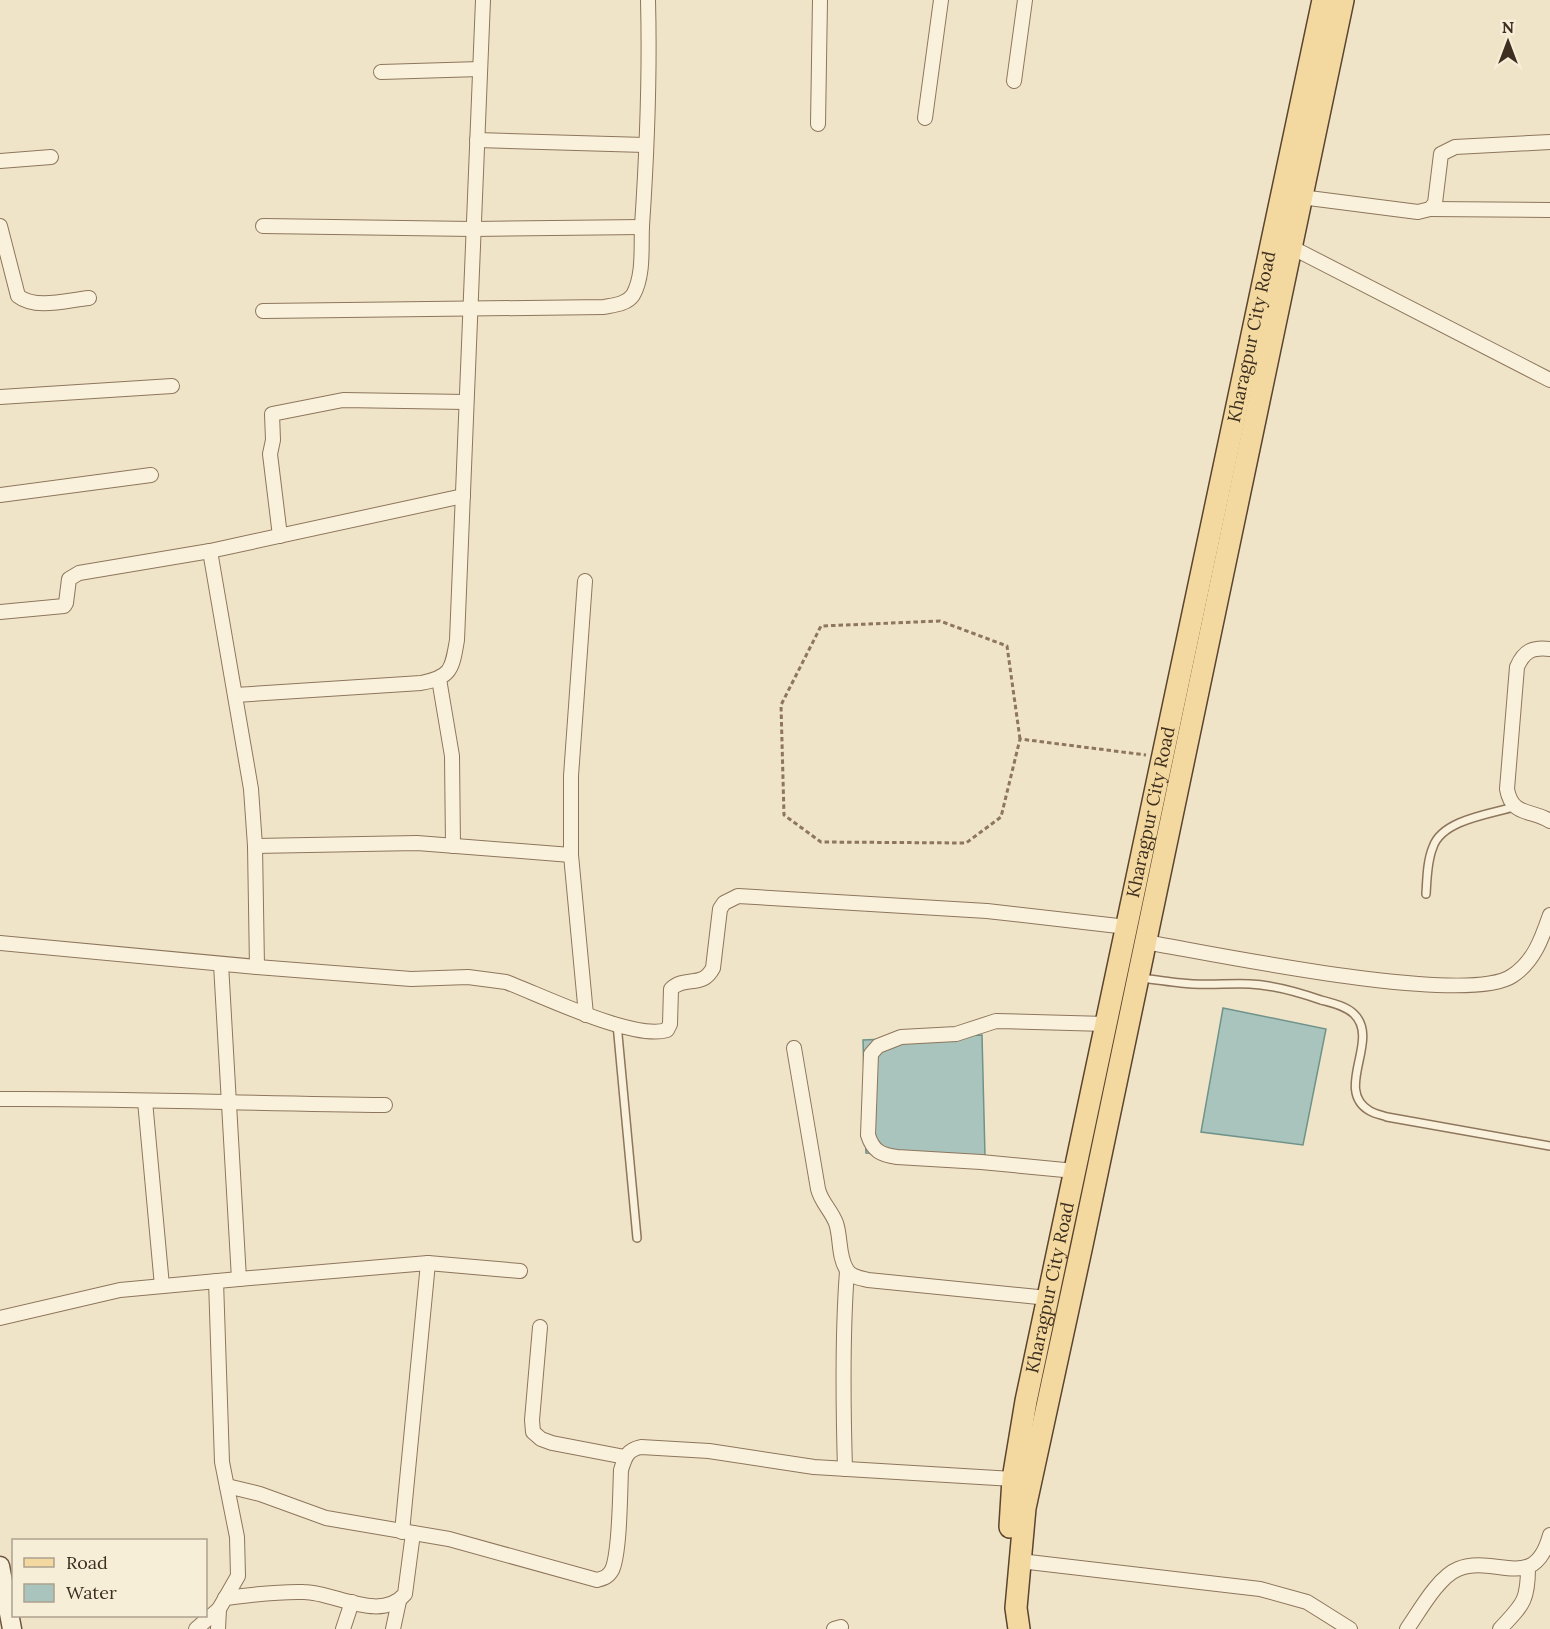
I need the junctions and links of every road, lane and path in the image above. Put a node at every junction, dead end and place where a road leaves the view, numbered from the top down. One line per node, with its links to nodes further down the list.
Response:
1 (483, 0): 8 (street)
2 (648, 0): 15 (street)
3 (820, 0): 12 (street)
4 (941, 0): 11 (street)
5 (1025, 0): 10 (street)
6 (1323, 0): 44 (main road, Kharagpur City Road)
7 (1343, 0): 18 (main road)
8 (480, 69): 9 (street); 13 (street)
9 (381, 72)
10 (1014, 81)
11 (925, 118)
12 (818, 124)
13 (477, 140): 15 (street); 24 (street)
14 (1550, 142): 19 (street)
15 (645, 144): 23 (street)
16 (51, 157): 17 (street)
17 (0, 161)
18 (1301, 197): 19 (street); 25 (main road)
19 (1430, 209): 20 (street)
20 (1550, 210)
21 (0, 226): 26 (street)
22 (263, 226): 24 (street)
23 (642, 227): 24 (street); 27 (street)
24 (473, 229): 27 (street)
25 (1291, 247): 29 (street); 53 (main road)
26 (89, 297)
27 (470, 308): 28 (street); 32 (street)
28 (263, 311)
29 (1550, 380)
30 (171, 386): 31 (street)
31 (0, 397)
32 (465, 402): 35 (street); 36 (street)
33 (151, 475): 34 (street)
34 (0, 495)
35 (463, 496): 36 (street); 41 (street)
36 (280, 536): 37 (street)
37 (210, 551): 39 (street); 42 (street)
38 (585, 582): 49 (street)
39 (0, 612)
40 (1550, 649): 45 (street)
41 (439, 679): 42 (street); 48 (street)
42 (236, 695): 47 (street)
43 (1020, 739): 43 (path); 44 (path)
44 (1162, 757): 52 (main road, Kharagpur City Road)
45 (1514, 807): 46 (street); 50 (lane)
46 (1550, 821)
47 (255, 846): 48 (street); 56 (street)
48 (453, 846): 49 (street)
49 (571, 855): 58 (street)
50 (1426, 894)
51 (1550, 915): 53 (street)
52 (1126, 927): 59 (street); 60 (main road, Kharagpur City Road)
53 (1146, 942): 57 (main road)
54 (0, 943): 55 (street)
55 (220, 964): 56 (street); 64 (street)
56 (257, 967): 58 (street)
57 (1138, 978): 66 (lane); 84 (main road)
58 (586, 1015): 59 (street)
59 (617, 1024): 68 (lane)
60 (1106, 1024): 67 (main road, Kharagpur City Road); 67 (street)
61 (794, 1048): 71 (street)
62 (0, 1100): 63 (street)
63 (145, 1101): 64 (street); 74 (street)
64 (227, 1104): 65 (street); 72 (street)
65 (385, 1105)
66 (1550, 1146)
67 (1075, 1172): 75 (main road, Kharagpur City Road)
68 (637, 1238)
69 (428, 1263): 70 (street); 72 (street); 82 (street)
70 (520, 1271)
71 (847, 1272): 75 (street); 79 (street)
72 (238, 1279): 73 (street)
73 (216, 1281): 74 (street); 81 (street)
74 (162, 1286): 76 (street)
75 (1048, 1298): 80 (main road, Kharagpur City Road)
76 (0, 1318)
77 (540, 1328): 78 (street)
78 (625, 1457): 79 (street); 82 (street)
79 (845, 1468): 80 (street)
80 (1013, 1479): 96 (main road, Kharagpur City Road)
81 (227, 1486): 82 (street); 90 (street)
82 (408, 1533): 88 (street)
83 (1550, 1535): 86 (street)
84 (1020, 1561): 97 (main road); 98 (street)
85 (0, 1566): 87 (main road)
86 (1528, 1568): 99 (street); 100 (street)
87 (2, 1590): 91 (main road)
88 (399, 1601): 89 (street); 95 (street)
89 (351, 1602): 90 (street); 94 (street)
90 (222, 1603): 92 (street); 93 (street)
91 (12, 1629)
92 (196, 1629)
93 (218, 1629)
94 (343, 1629)
95 (393, 1629)
96 (1007, 1629)
97 (1019, 1629)
98 (1350, 1629)
99 (1407, 1629)
100 (1500, 1629)

